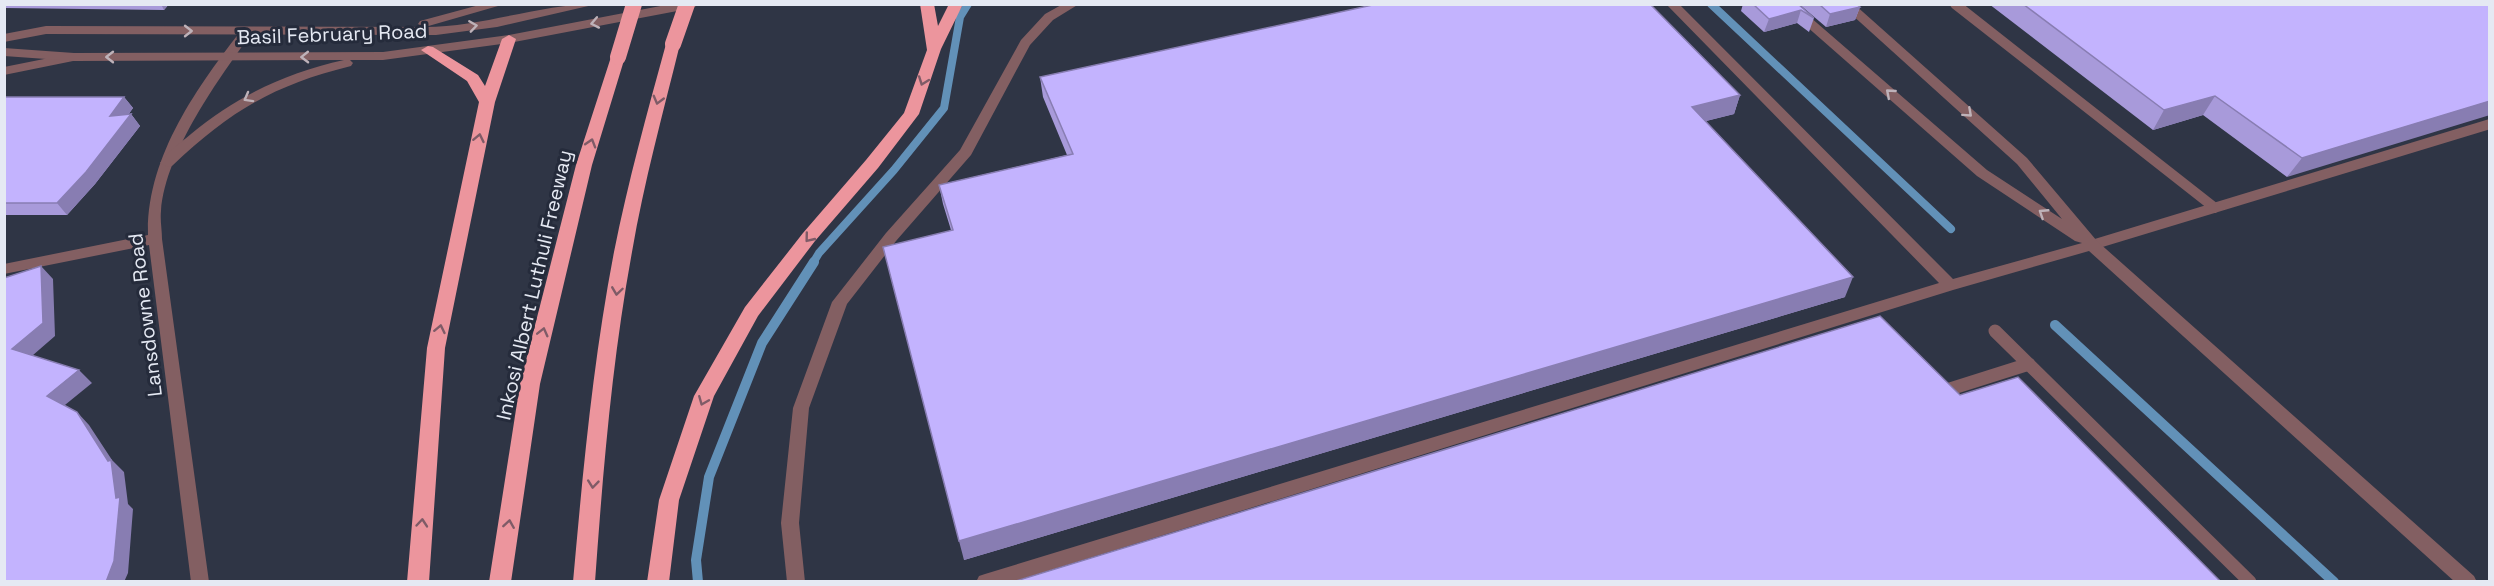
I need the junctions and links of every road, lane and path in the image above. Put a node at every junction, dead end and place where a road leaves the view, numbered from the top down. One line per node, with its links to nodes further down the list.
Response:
1 (499, 4): 16 (street)
2 (536, 4): 14 (street)
3 (591, 4): 14 (street, Basil February Road)
4 (634, 4): 39 (highway, Inkosi Albert Luthuli Freeway, one-way to 4, bridge)
5 (687, 4): 40 (highway, one-way to 40, bridge)
6 (693, 4): 18 (street, Basil February Road, one-way to 18)
7 (927, 4): 20 (highway)
8 (956, 4): 20 (highway)
9 (1073, 4): 42 (street)
10 (1672, 4): 33 (street)
11 (1787, 4): 31 (street, one-way to 11)
12 (1846, 4): 31 (street, one-way to 31)
13 (1955, 4): 29 (lane)
14 (527, 16): 16 (street, Basil February Road, one-way to 14); 18 (street)
15 (247, 31): 16 (street, Basil February Road); 17 (street, Basil February Road, one-way to 15); 24 (street, Lansdowne Road)
16 (386, 32)
17 (4, 38)
18 (509, 39): 19 (street, Basil February Road); 26 (highway)
19 (428, 50): 22 (street, Basil February Road); 26 (highway)
20 (934, 50): 41 (highway, one-way to 41)
21 (4, 52): 23 (street, Basil February Road)
22 (383, 56): 24 (street, Basil February Road, one-way to 24); 28 (street, one-way to 28)
23 (74, 57): 24 (street, Basil February Road, one-way to 23); 25 (street)
24 (226, 58): 28 (street, Lansdowne Road)
25 (4, 71)
26 (487, 102): 38 (highway, one-way to 26)
27 (2490, 124): 29 (lane)
28 (167, 163): 30 (street, Lansdowne Road)
29 (2215, 208): 31 (lane)
30 (155, 238): 32 (street); 37 (street, Lansdowne Road)
31 (2092, 245): 33 (street); 45 (street)
32 (4, 268)
33 (1950, 285): 43 (street)
34 (1995, 331): 35 (lane)
35 (2029, 364): 36 (lane); 44 (lane)
36 (1950, 389)
37 (200, 582)
38 (418, 582)
39 (500, 582)
40 (584, 582)
41 (658, 582)
42 (796, 582)
43 (985, 582)
44 (2250, 582)
45 (2468, 582)

